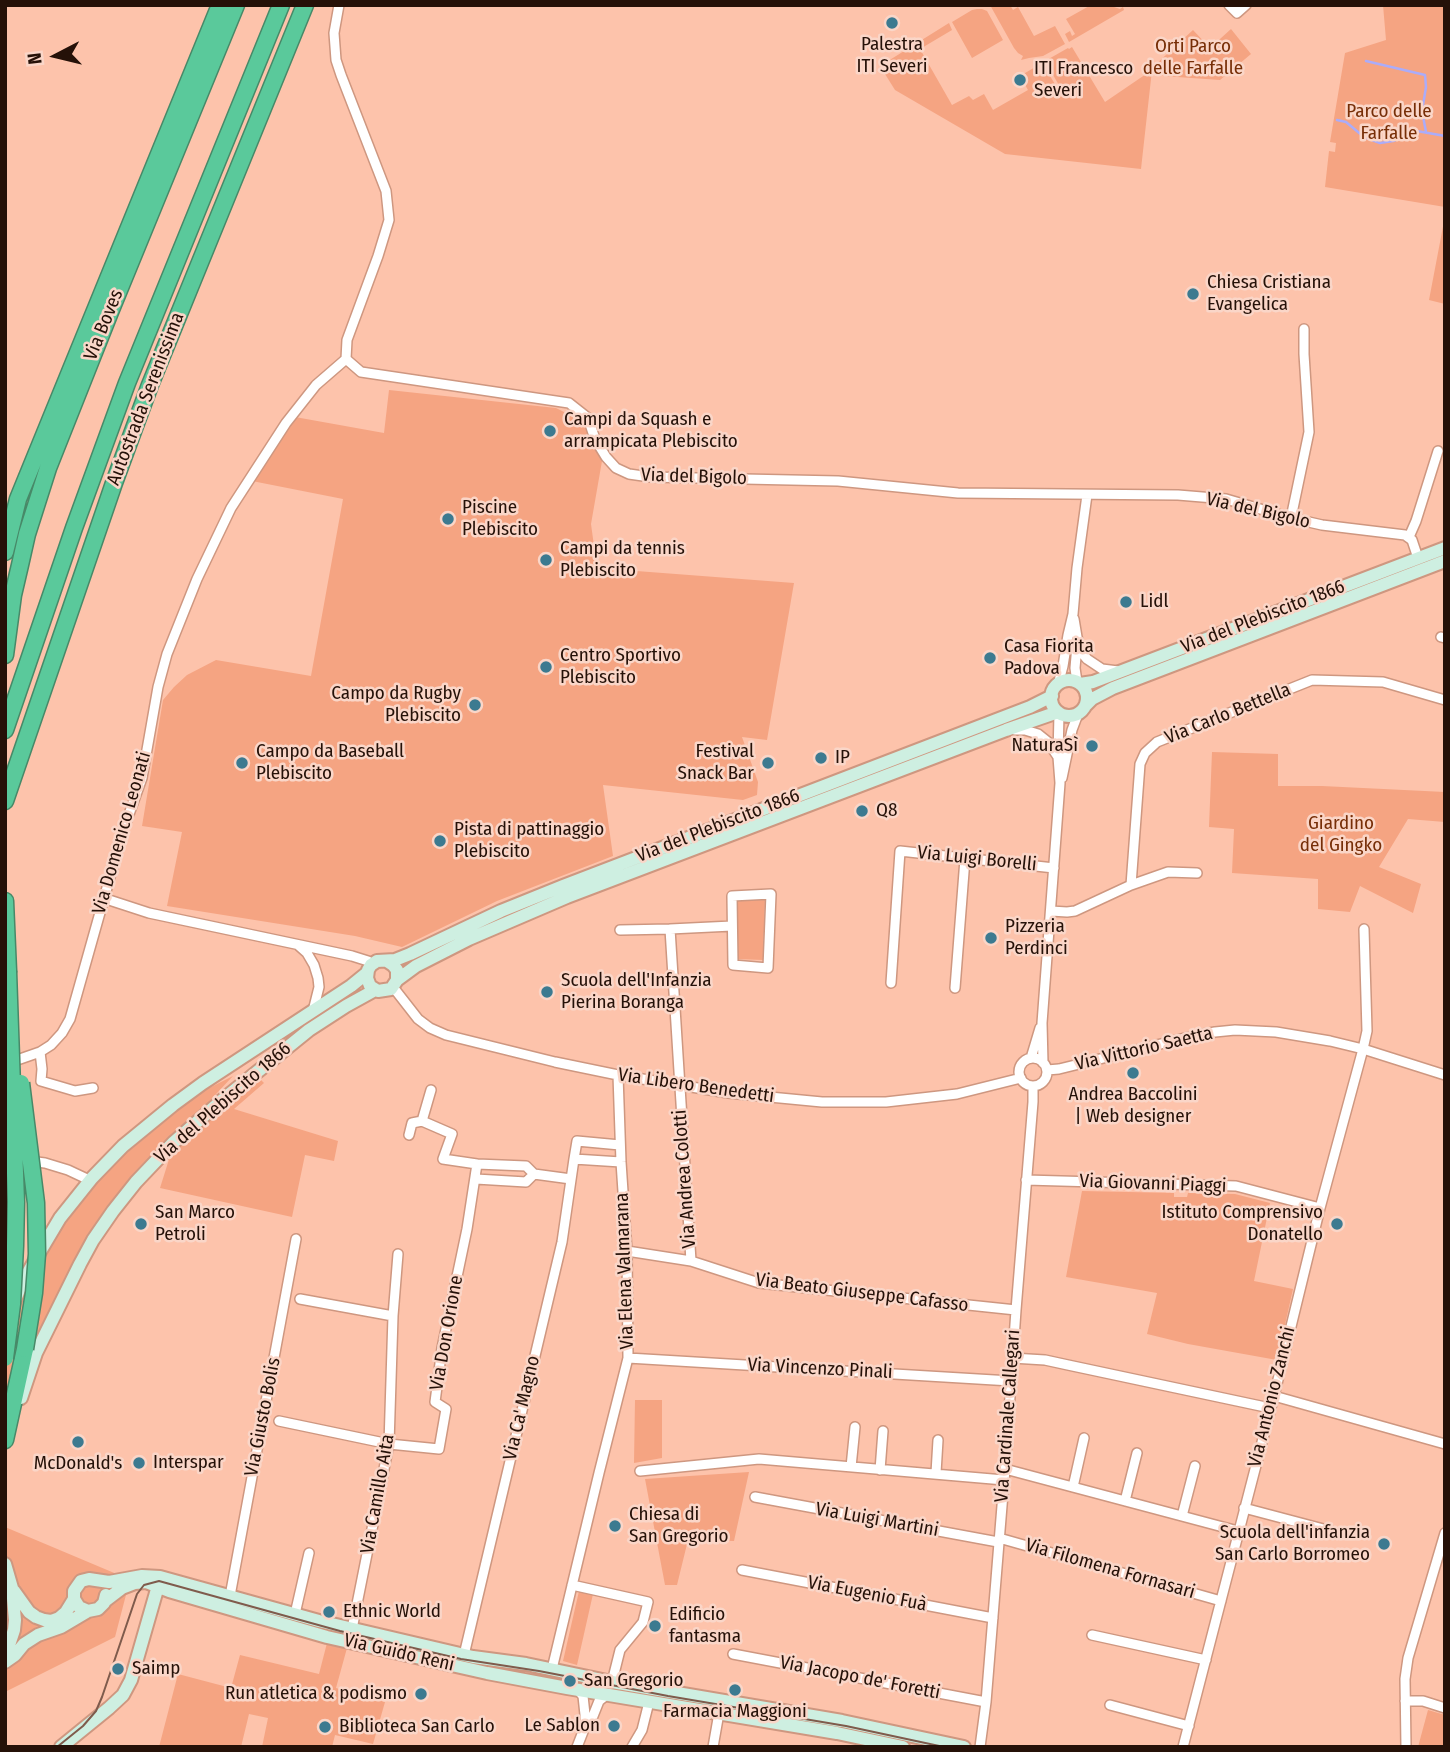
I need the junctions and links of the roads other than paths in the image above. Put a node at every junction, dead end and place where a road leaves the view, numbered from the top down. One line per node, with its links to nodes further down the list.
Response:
1 (220, 5): 15 (highway, Via Boves)
2 (236, 5): 20 (highway, Via Boves)
3 (281, 5): 27 (highway, Autostrada Serenissima)
4 (306, 5): 31 (highway, Autostrada Serenissima)
5 (339, 5): 9 (street)
6 (1229, 5): 7 (street)
7 (1246, 5)
8 (1304, 329): 12 (street)
9 (346, 359): 11 (street, Via del Bigolo); 36 (street, Via Domenico Leonati)
10 (1438, 450): 13 (street)
11 (1087, 495): 12 (street, Via del Bigolo); 18 (street)
12 (1291, 518): 13 (street, Via del Bigolo)
13 (1409, 537): 16 (street)
14 (1445, 548): 16 (main road, Via del Plebiscito 1866)
15 (5, 552)
16 (1418, 558): 21 (main road, Via del Plebiscito 1866)
17 (1445, 561): 25 (main road, Via del Plebiscito 1866)
18 (1073, 614): 19 (street); 23 (street)
19 (1077, 637): 21 (street); 22 (street)
20 (5, 655)
21 (1123, 671): 22 (main road, Via del Plebiscito 1866)
22 (1078, 683): 23 (main road); 25 (main road)
23 (1055, 690): 26 (main road); 44 (main road, Via del Plebiscito 1866)
24 (1445, 700): 35 (street, Via Carlo Bettella)
25 (1081, 710): 26 (main road); 30 (street)
26 (1058, 712): 28 (main road, Via del Plebiscito 1866); 29 (street)
27 (5, 730)
28 (1006, 730): 29 (street); 47 (main road, Via del Plebiscito 1866)
29 (1058, 757): 30 (street)
30 (1060, 783): 33 (street)
31 (5, 801)
32 (965, 859): 33 (street, Via Luigi Borelli); 48 (street, Via Luigi Borelli); 49 (street)
33 (1054, 868): 38 (street)
34 (1197, 873): 35 (street)
35 (1131, 885): 38 (street)
36 (103, 898): 43 (street); 54 (street, Via Domenico Leonati)
37 (5, 901): 46 (highway)
38 (1051, 911): 52 (street)
39 (732, 926): 39 (street); 40 (street)
40 (670, 929): 42 (street); 61 (street, Via Andrea Colotti)
41 (1364, 929): 53 (street, Via Antonio Zanchi)
42 (620, 930)
43 (296, 943): 45 (street); 51 (street)
44 (387, 961): 45 (main road); 47 (main road)
45 (369, 969): 50 (main road); 51 (main road, Via del Plebiscito 1866)
46 (8, 971): 86 (highway, bridge); 96 (highway, bridge)
47 (395, 984): 50 (main road); 58 (street, Via Libero Benedetti)
48 (891, 984)
49 (955, 988)
50 (375, 990): 100 (main road, Via del Plebiscito 1866)
51 (313, 1012): 76 (main road, Via del Plebiscito 1866)
52 (1042, 1023): 55 (street); 57 (street)
53 (1363, 1049): 57 (street, Via Vittorio Saetta); 59 (street, Via Vittorio Saetta); 77 (street, Via Antonio Zanchi)
54 (40, 1052): 56 (street); 63 (street)
55 (1031, 1058): 57 (street); 60 (street)
56 (5, 1059)
57 (1045, 1067): 62 (street)
58 (618, 1075): 61 (street, Via Libero Benedetti); 67 (street, Via Elena Valmarana)
59 (1445, 1075)
60 (1021, 1078): 61 (street, Via Libero Benedetti); 62 (street)
61 (678, 1085): 81 (street, Via Andrea Colotti)
62 (1033, 1086): 75 (street, Via Cardinale Callegari)
63 (93, 1088)
64 (431, 1090): 65 (street)
65 (422, 1121): 66 (street); 71 (street)
66 (409, 1135)
67 (620, 1144): 69 (street); 70 (street, Via Elena Valmarana)
68 (5, 1158): 76 (street)
69 (574, 1159): 70 (street); 74 (street, Via Ca' Magno)
70 (621, 1162): 79 (street, Via Elena Valmarana)
71 (477, 1164): 72 (street); 73 (street, Via Don Orione)
72 (534, 1174): 73 (street); 74 (street)
73 (476, 1179): 98 (street, Via Don Orione)
74 (571, 1179): 135 (street, Via Ca' Magno)
75 (1026, 1180): 77 (street, Via Giovanni Piaggi); 83 (street, Via Cardinale Callegari)
76 (89, 1182): 85 (main road, Via del Plebiscito 1866)
77 (1320, 1208): 90 (street, Via Antonio Zanchi)
78 (296, 1239): 125 (street, Via Giusto Bolis)
79 (627, 1251): 81 (street, Via Beato Giuseppe Cafasso); 87 (street, Via Elena Valmarana)
80 (398, 1254): 84 (street, Via Camillo Aita)
81 (691, 1261): 83 (street, Via Beato Giuseppe Cafasso)
82 (300, 1299): 84 (street)
83 (1016, 1310): 88 (street, Via Cardinale Callegari)
84 (393, 1316): 98 (street, Via Camillo Aita)
85 (5, 1325)
86 (5, 1358)
87 (628, 1358): 89 (street, Via Vincenzo Pinali); 123 (street, Via Elena Valmarana)
88 (1013, 1358): 89 (street, Via Cardinale Callegari); 91 (street)
89 (1011, 1381): 104 (street, Via Cardinale Callegari)
90 (1273, 1396): 91 (street, Via Antonio Zanchi); 99 (street)
91 (1270, 1408): 112 (street, Via Antonio Zanchi)
92 (279, 1421): 98 (street)
93 (855, 1427): 103 (street)
94 (883, 1431): 105 (street)
95 (1084, 1438): 109 (street)
96 (5, 1440)
97 (938, 1440): 107 (street)
98 (389, 1444): 132 (street, Via Camillo Aita)
99 (1445, 1444)
100 (5, 1452)
101 (1137, 1453): 111 (street)
102 (1195, 1466): 113 (street)
103 (851, 1468): 105 (street); 106 (street)
104 (1005, 1469): 108 (street, Via Cardinale Callegari); 109 (street)
105 (880, 1470): 107 (street)
106 (640, 1471)
107 (936, 1474): 108 (street)
108 (1004, 1480): 117 (street, Via Cardinale Callegari)
109 (1073, 1487): 111 (street)
110 (755, 1497): 117 (street, Via Luigi Martini)
111 (1125, 1501): 113 (street)
112 (1244, 1508): 114 (street, Via Antonio Zanchi); 115 (street)
113 (1182, 1516): 114 (street)
114 (1238, 1531): 128 (street, Via Antonio Zanchi)
115 (1331, 1531)
116 (1445, 1534): 143 (street)
117 (999, 1540): 128 (street, Via Filomena Fornasari); 131 (street, Via Cardinale Callegari)
118 (309, 1553): 130 (street)
119 (5, 1564): 124 (main road)
120 (742, 1570): 131 (street, Via Eugenio Fuà)
121 (98, 1581): 122 (main road); 126 (main road); 127 (main road)
122 (156, 1581): 125 (main road, Via Guido Reni); 127 (main road); 141 (main road, Via Guido Reni); 152 (main road)
123 (572, 1585): 139 (street, Via Elena Valmarana); 140 (street)
124 (12, 1588): 126 (main road); 136 (main road)
125 (230, 1595): 130 (main road, Via Guido Reni)
126 (74, 1598): 129 (main road)
127 (105, 1601): 129 (main road)
128 (1221, 1601): 137 (street, Via Antonio Zanchi)
129 (88, 1611): 138 (main road)
130 (295, 1614): 132 (main road, Via Guido Reni)
131 (992, 1618): 145 (street, Via Cardinale Callegari)
132 (352, 1629): 135 (main road, Via Guido Reni)
133 (1092, 1635): 137 (street)
134 (733, 1654): 145 (street, Via Jacopo de' Foretti)
135 (464, 1655): 139 (main road, Via Guido Reni)
136 (5, 1657)
137 (1206, 1660): 150 (street, Via Antonio Zanchi)
138 (5, 1662)
139 (552, 1670): 140 (main road, Via Guido Reni)
140 (612, 1682): 157 (main road, Via Guido Reni)
141 (578, 1690): 142 (main road, Via Guido Reni); 149 (street)
142 (608, 1695): 144 (main road, Via Guido Reni); 149 (street)
143 (1405, 1700): 147 (street); 160 (street)
144 (649, 1702): 148 (main road, Via Guido Reni); 154 (street)
145 (986, 1702): 158 (street, Via Cardinale Callegari)
146 (1110, 1705): 150 (street)
147 (1445, 1708)
148 (719, 1713): 151 (main road, Via Guido Reni); 155 (street)
149 (586, 1724): 153 (street)
150 (1189, 1726): 159 (street, Via Antonio Zanchi)
151 (876, 1744): 156 (main road, Via Guido Reni)
152 (61, 1747)
153 (577, 1747)
154 (632, 1747)
155 (713, 1747)
156 (903, 1747)
157 (964, 1747)
158 (980, 1747)
159 (1183, 1747)
160 (1406, 1747)

